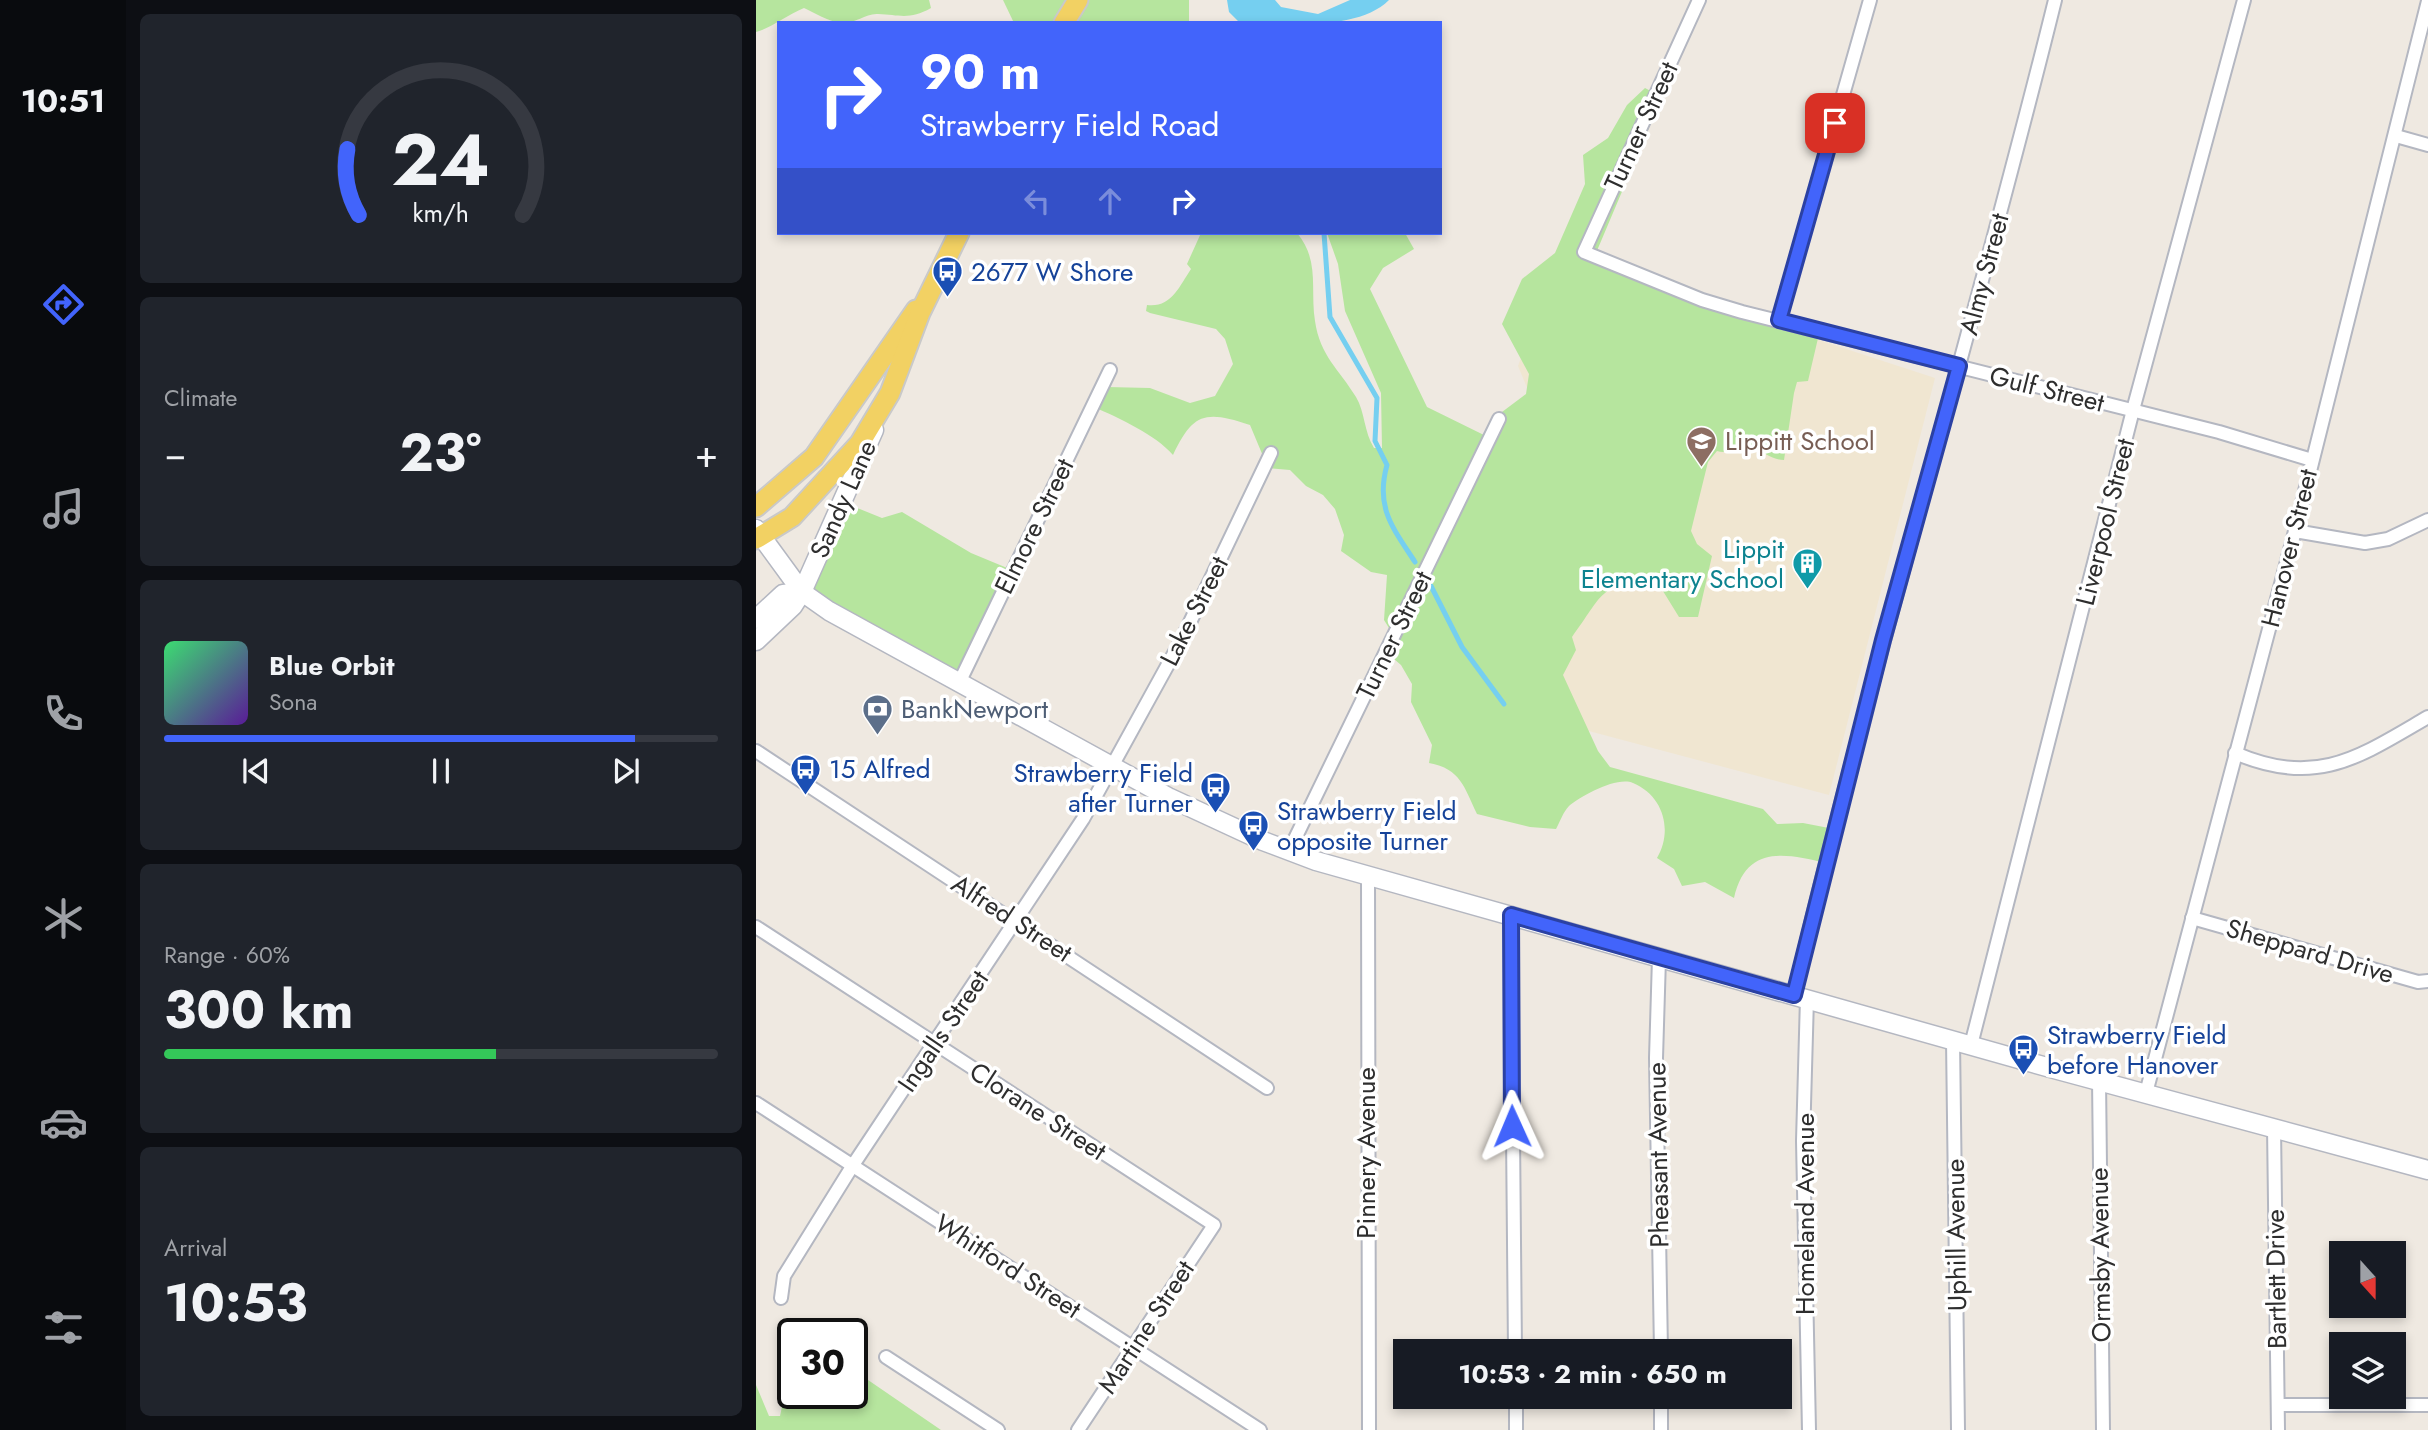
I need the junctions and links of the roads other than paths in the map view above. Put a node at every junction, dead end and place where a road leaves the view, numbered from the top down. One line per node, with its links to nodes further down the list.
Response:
1 (1078, 0): 7 (main road)
2 (1699, 0): 11 (street, Turner Street)
3 (1870, 0): 13 (street)
4 (2055, 0): 14 (street, Almy Street)
5 (2244, 0): 17 (street, Liverpool Street)
6 (2428, 1): 8 (street, Hanover Street)
7 (1065, 21)
8 (2396, 136): 9 (street); 20 (street, Hanover Street)
9 (2428, 145)
10 (958, 235): 12 (main road)
11 (1584, 252): 13 (street, Gulf Street)
12 (941, 271): 16 (main road); 21 (main road)
13 (1779, 320): 14 (street, Gulf Street)
14 (1959, 366): 17 (street, Gulf Street); 41 (street, Almy Street)
15 (1110, 370): 28 (street, Elmore Street)
16 (884, 405): 24 (main road); 25 (street, Sandy Lane)
17 (2133, 410): 20 (street, Gulf Street); 44 (street, Liverpool Street)
18 (1499, 419): 33 (street, Turner Street)
19 (1271, 453): 32 (street, Lake Street)
20 (2312, 460): 23 (street, Hanover Street)
21 (756, 507)
22 (2428, 520): 23 (street)
23 (2295, 531): 31 (street, Hanover Street)
24 (758, 535): 25 (street)
25 (802, 592): 26 (street, Sandy Lane); 27 (street, Sandy Lane); 28 (street)
26 (756, 619)
27 (756, 640)
28 (959, 683): 32 (street)
29 (2428, 717): 31 (street)
30 (756, 751): 37 (street, Alfred Street)
31 (2235, 754): 36 (street, Hanover Street)
32 (1110, 766): 33 (street); 37 (street, Ingalls Street)
33 (1289, 851): 34 (street)
34 (1368, 876): 35 (street); 65 (street, Pinnery Avenue)
35 (1511, 915): 39 (street); 54 (street)
36 (2192, 918): 40 (street, Sheppard Drive); 47 (street, Hanover Street)
37 (1017, 921): 43 (street, Ingalls Street); 46 (street, Alfred Street)
38 (756, 927): 43 (street, Clorane Street)
39 (1659, 958): 41 (street); 55 (street, Pheasant Avenue)
40 (2428, 981)
41 (1801, 997): 42 (street); 68 (street, Homeland Avenue)
42 (1953, 1040): 44 (street); 69 (street, Uphill Avenue)
43 (934, 1043): 50 (street, Ingalls Street); 52 (street, Clorane Street)
44 (1971, 1045): 45 (street)
45 (2099, 1079): 47 (street); 70 (street, Ormsby Avenue)
46 (1267, 1088)
47 (2146, 1093): 49 (street)
48 (756, 1103): 50 (street, Whitford Street)
49 (2274, 1127): 51 (street); 58 (street, Bartlett Drive)
50 (853, 1165): 53 (street, Ingalls Street); 56 (street, Whitford Street)
51 (2428, 1170)
52 (1214, 1225): 56 (street, Martine Street)
53 (781, 1298)
54 (1516, 1339)
55 (1661, 1339)
56 (1134, 1347): 63 (street, Martine Street); 64 (street, Whitford Street)
57 (886, 1357): 62 (street)
58 (2278, 1405): 59 (street); 71 (street, Bartlett Drive)
59 (2428, 1405)
60 (1516, 1409): 66 (street)
61 (1661, 1409): 67 (street)
62 (998, 1430)
63 (1078, 1430)
64 (1259, 1430)
65 (1369, 1430)
66 (1516, 1430)
67 (1661, 1430)
68 (1809, 1430)
69 (1958, 1430)
70 (2103, 1430)
71 (2278, 1430)

